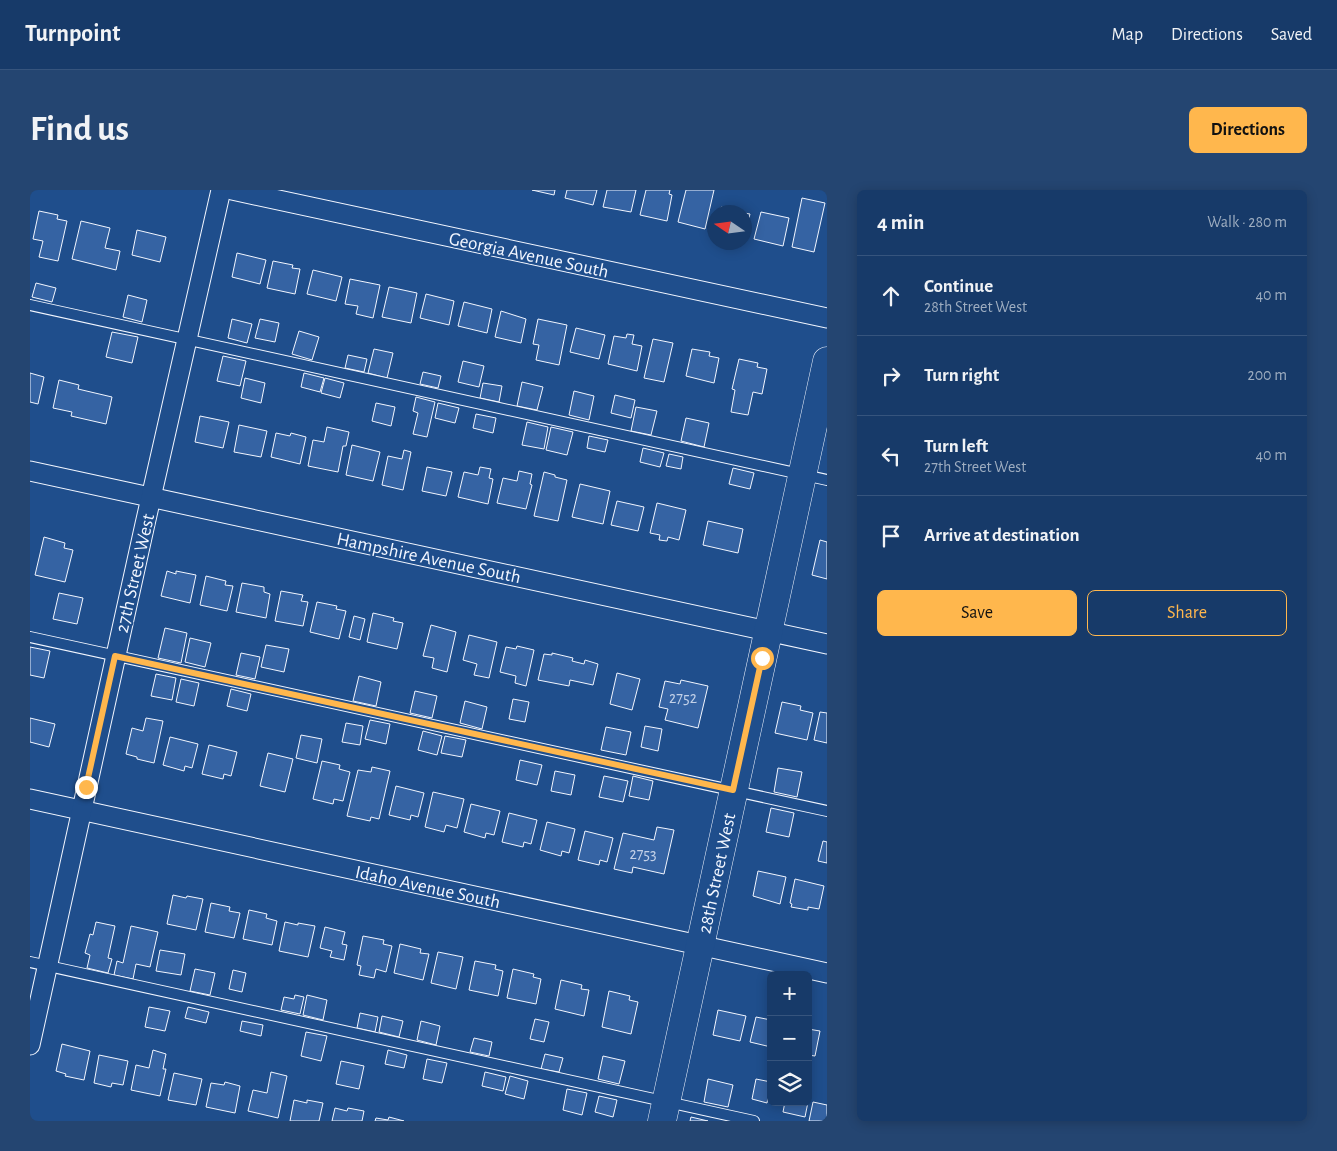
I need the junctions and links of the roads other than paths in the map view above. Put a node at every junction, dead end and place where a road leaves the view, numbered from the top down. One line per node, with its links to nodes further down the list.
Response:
1 (220, 190): 5 (street, 27th Street West)
2 (232, 190): 4 (street, Georgia Avenue South)
3 (30, 306): 5 (lane)
4 (827, 318)
5 (187, 340): 8 (lane); 9 (street, 27th Street West)
6 (827, 361): 8 (street, 28th Street West)
7 (30, 471): 9 (street, Hampshire Avenue South)
8 (814, 478): 10 (street, 28th Street West)
9 (151, 497): 10 (street, Hampshire Avenue South); 13 (street, 27th Street West)
10 (768, 631): 12 (street, Hampshire Avenue South); 14 (street, 28th Street West)
11 (30, 638): 13 (lane)
12 (827, 644)
13 (115, 656): 14 (lane); 16 (street, 27th Street West)
14 (733, 790): 17 (lane); 18 (street, 28th Street West)
15 (30, 799): 16 (street, Idaho Avenue South)
16 (82, 810): 18 (street, Idaho Avenue South); 19 (street, 27th Street West)
17 (827, 811)
18 (701, 946): 20 (street, Idaho Avenue South); 22 (street, 28th Street West)
19 (39, 964): 21 (street, 27th Street West); 22 (lane)
20 (827, 973)
21 (30, 1045)
22 (664, 1111): 23 (lane)
23 (754, 1121)

